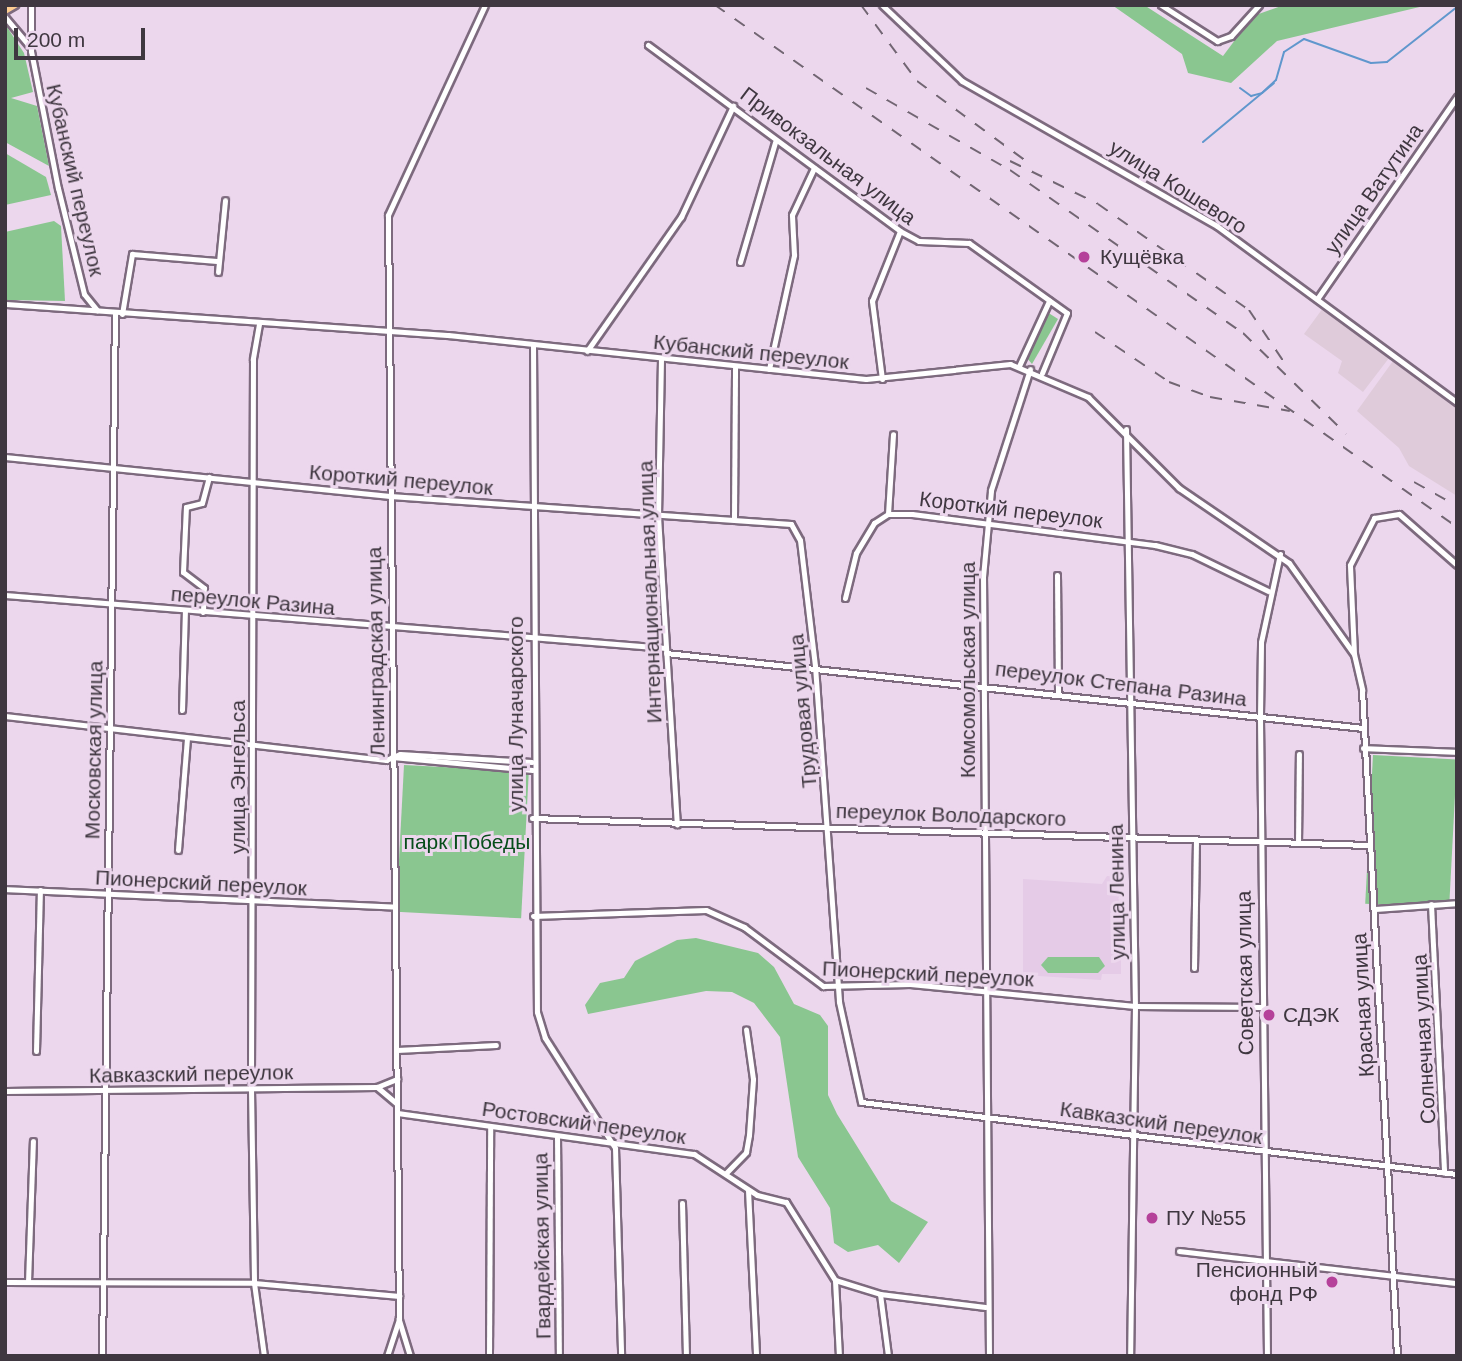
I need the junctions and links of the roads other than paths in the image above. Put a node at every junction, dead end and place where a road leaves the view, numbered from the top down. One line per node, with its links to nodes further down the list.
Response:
1 (15, 5): 7 (main road)
2 (30, 5): 10 (street, Кубанский переулок)
3 (485, 5): 26 (street, Ленинградская улица)
4 (882, 5): 20 (street, улица Кошевого)
5 (1161, 5): 6 (street)
6 (1259, 5)
7 (5, 11)
8 (5, 17): 10 (street, Кубанский переулок)
9 (648, 44): 12 (street, Привокзальная улица)
10 (31, 51): 23 (street, Кубанский переулок)
11 (1457, 97): 20 (street, улица Ватутина)
12 (733, 106): 13 (street, Привокзальная улица); 28 (street)
13 (775, 142): 14 (street, Привокзальная улица); 18 (street)
14 (814, 168): 16 (street, Привокзальная улица); 32 (street)
15 (225, 200): 17 (street)
16 (900, 232): 21 (street, Привокзальная улица); 35 (street)
17 (217, 261): 19 (street); 24 (street, Кубанский переулок)
18 (740, 262)
19 (218, 272)
20 (1317, 299): 36 (street, улица Кошевого)
21 (1049, 300): 31 (street); 34 (street, Привокзальная улица)
22 (5, 304): 23 (street, Кубанский переулок)
23 (99, 311): 24 (street, Кубанский переулок)
24 (119, 314): 25 (street, Кубанский переулок); 40 (street, Московская улица)
25 (259, 324): 26 (street, Кубанский переулок); 42 (street, улица Энгельса)
26 (390, 331): 27 (street, Кубанский переулок); 43 (street, Ленинградская улица)
27 (533, 345): 28 (street, Кубанский переулок); 44 (street, улица Луначарского)
28 (587, 351): 29 (street, Кубанский переулок)
29 (661, 359): 30 (street, Кубанский переулок); 46 (street, Интернациональная улица)
30 (735, 366): 32 (street, Кубанский переулок); 47 (street)
31 (1019, 366): 33 (street, Кубанский переулок); 35 (street, Кубанский переулок)
32 (769, 369): 35 (street, Кубанский переулок)
33 (1030, 369): 34 (street, Кубанский переулок); 48 (street, Комсомольская улица)
34 (1042, 373): 37 (street, Кубанский переулок)
35 (882, 379)
36 (1457, 402)
37 (1126, 429): 50 (street, улица Ленина); 51 (street, Кубанский переулок)
38 (893, 434): 45 (street, Короткий переулок)
39 (5, 457): 40 (street, Короткий переулок)
40 (113, 467): 41 (street, Короткий переулок); 58 (street, Московская улица)
41 (209, 477): 42 (street, Короткий переулок); 60 (street)
42 (257, 482): 43 (street, Короткий переулок); 61 (street, улица Энгельса)
43 (390, 496): 44 (street, Короткий переулок); 62 (street, Ленинградская улица)
44 (531, 507): 46 (street, Короткий переулок); 63 (street, улица Луначарского)
45 (888, 514): 48 (street, Короткий переулок); 57 (street, Короткий переулок)
46 (658, 516): 47 (street, Короткий переулок); 64 (street, Интернациональная улица)
47 (734, 517): 49 (street, Короткий переулок)
48 (986, 520): 50 (street, Короткий переулок); 67 (street, Комсомольская улица)
49 (794, 527): 66 (street, Трудовая улица)
50 (1131, 540): 55 (street); 69 (street, улица Ленина)
51 (1280, 554): 54 (street, Кубанский переулок); 55 (street, Советская улица)
52 (1457, 565): 65 (street, Красная улица)
53 (1057, 575): 68 (street)
54 (1301, 577): 65 (street, Красная улица)
55 (1268, 591): 72 (street, Советская улица)
56 (5, 595): 58 (street, переулок Разина)
57 (845, 598)
58 (112, 605): 59 (street, переулок Разина); 73 (street, Московская улица)
59 (185, 611): 60 (street, переулок Разина); 70 (street)
60 (203, 612): 61 (street, переулок Разина)
61 (256, 614): 62 (street, переулок Разина); 76 (street, улица Энгельса)
62 (390, 629): 63 (street, переулок Разина); 80 (street, Ленинградская улица)
63 (531, 640): 64 (street, переулок Разина); 81 (street, улица Луначарского)
64 (666, 651): 66 (street, переулок Степана Разина); 84 (street, Интернациональная улица)
65 (1354, 654): 74 (street, Красная улица)
66 (815, 666): 67 (street, переулок Степана Разина); 85 (street, Трудовая улица)
67 (983, 683): 68 (street, переулок Степана Разина); 86 (street, Комсомольская улица)
68 (1058, 693): 69 (street, переулок Степана Разина)
69 (1133, 702): 72 (street, переулок Степана Разина); 87 (street, улица Ленина)
70 (182, 710)
71 (5, 716): 73 (street)
72 (1260, 716): 74 (street, переулок Степана Разина); 89 (street, Советская улица)
73 (110, 728): 75 (street); 95 (street, Московская улица)
74 (1363, 728): 77 (street, Красная улица)
75 (187, 738): 76 (street); 92 (street)
76 (253, 745): 80 (street); 96 (street, улица Энгельса)
77 (1363, 748): 78 (street); 91 (street, Красная улица)
78 (1457, 752)
79 (1298, 754): 90 (street)
80 (393, 757): 81 (street); 82 (street); 99 (street, Ленинградская улица)
81 (532, 762): 82 (street, улица Луначарского)
82 (532, 770): 83 (street, улица Луначарского)
83 (532, 818): 84 (street, переулок Володарского); 101 (street, улица Луначарского)
84 (677, 824): 85 (street, переулок Володарского)
85 (829, 827): 86 (street, переулок Володарского); 103 (street, Трудовая улица)
86 (984, 831): 87 (street, переулок Володарского); 104 (street, Комсомольская улица)
87 (1130, 838): 88 (street, переулок Володарского); 105 (street, улица Ленина)
88 (1196, 841): 89 (street, переулок Володарского); 102 (street)
89 (1258, 842): 90 (street, переулок Володарского); 106 (street, Советская улица)
90 (1298, 843): 91 (street, переулок Володарского)
91 (1369, 845): 100 (street, Красная улица)
92 (178, 850)
93 (5, 889): 94 (street, Пионерский переулок)
94 (40, 890): 95 (street, Пионерский переулок); 110 (street)
95 (108, 894): 96 (street, Пионерский переулок); 115 (street, Московская улица)
96 (253, 902): 99 (street, Пионерский переулок); 113 (street, улица Энгельса)
97 (1457, 903): 98 (street)
98 (1431, 904): 100 (street); 128 (street, Солнечная улица)
99 (395, 907): 109 (street, Ленинградская улица)
100 (1374, 909): 126 (street, Красная улица)
101 (533, 916): 103 (street, Пионерский переулок); 124 (street, улица Луначарского)
102 (1194, 968)
103 (842, 984): 104 (street, Пионерский переулок); 116 (street, Трудовая улица)
104 (983, 990): 105 (street, Пионерский переулок); 119 (street, Комсомольская улица)
105 (1135, 1006): 106 (street, Пионерский переулок); 122 (street, улица Ленина)
106 (1261, 1007): 125 (street, Советская улица)
107 (746, 1029): 127 (street)
108 (496, 1045): 109 (street)
109 (397, 1050): 111 (street, Ленинградская улица)
110 (36, 1051)
111 (397, 1079): 112 (street, Кавказский переулок); 117 (street, Ленинградская улица)
112 (376, 1087): 113 (street, Кавказский переулок); 117 (street)
113 (251, 1089): 115 (street, Кавказский переулок); 139 (street, улица Энгельса)
114 (5, 1091): 115 (street, Кавказский переулок)
115 (106, 1091): 138 (street, Московская улица)
116 (861, 1102): 119 (street, Кавказский переулок)
117 (397, 1104): 118 (street, Ленинградская улица)
118 (398, 1113): 120 (street, Ростовский переулок); 142 (street, Ленинградская улица)
119 (982, 1115): 122 (street, Кавказский переулок); 143 (street, Комсомольская улица)
120 (490, 1127): 121 (street, Ростовский переулок); 149 (street)
121 (557, 1136): 124 (street, Ростовский переулок); 150 (street, Гвардейская улица)
122 (1133, 1136): 125 (street, Кавказский переулок); 157 (street, улица Ленина)
123 (33, 1141): 137 (street)
124 (615, 1147): 127 (street, Ростовский переулок); 151 (street)
125 (1265, 1152): 126 (street, Кавказский переулок); 133 (street, Советская улица)
126 (1387, 1169): 128 (street, Кавказский переулок); 134 (street, Красная улица)
127 (726, 1173): 130 (street, Ростовский переулок)
128 (1444, 1174): 129 (street, Кавказский переулок)
129 (1457, 1174)
130 (748, 1190): 135 (street, Ростовский переулок); 153 (street)
131 (682, 1203): 152 (street)
132 (1179, 1251): 133 (street)
133 (1266, 1261): 134 (street); 158 (street, Советская улица)
134 (1392, 1279): 140 (street); 159 (street, Красная улица)
135 (835, 1280): 141 (street); 154 (street, Ростовский переулок)
136 (5, 1282): 137 (street)
137 (28, 1282): 138 (street)
138 (106, 1283): 139 (street); 145 (street, Московская улица)
139 (254, 1283): 142 (street); 146 (street, улица Энгельса)
140 (1457, 1283)
141 (880, 1294): 143 (street); 155 (street)
142 (399, 1296): 144 (street, Ленинградская улица)
143 (985, 1307): 156 (street, Комсомольская улица)
144 (399, 1319): 147 (street, Ленинградская улица); 148 (street, Ленинградская улица)
145 (102, 1356)
146 (264, 1356)
147 (387, 1356)
148 (410, 1356)
149 (489, 1356)
150 (559, 1356)
151 (621, 1356)
152 (686, 1356)
153 (756, 1356)
154 (839, 1356)
155 (888, 1356)
156 (989, 1356)
157 (1130, 1356)
158 (1267, 1356)
159 (1397, 1356)

